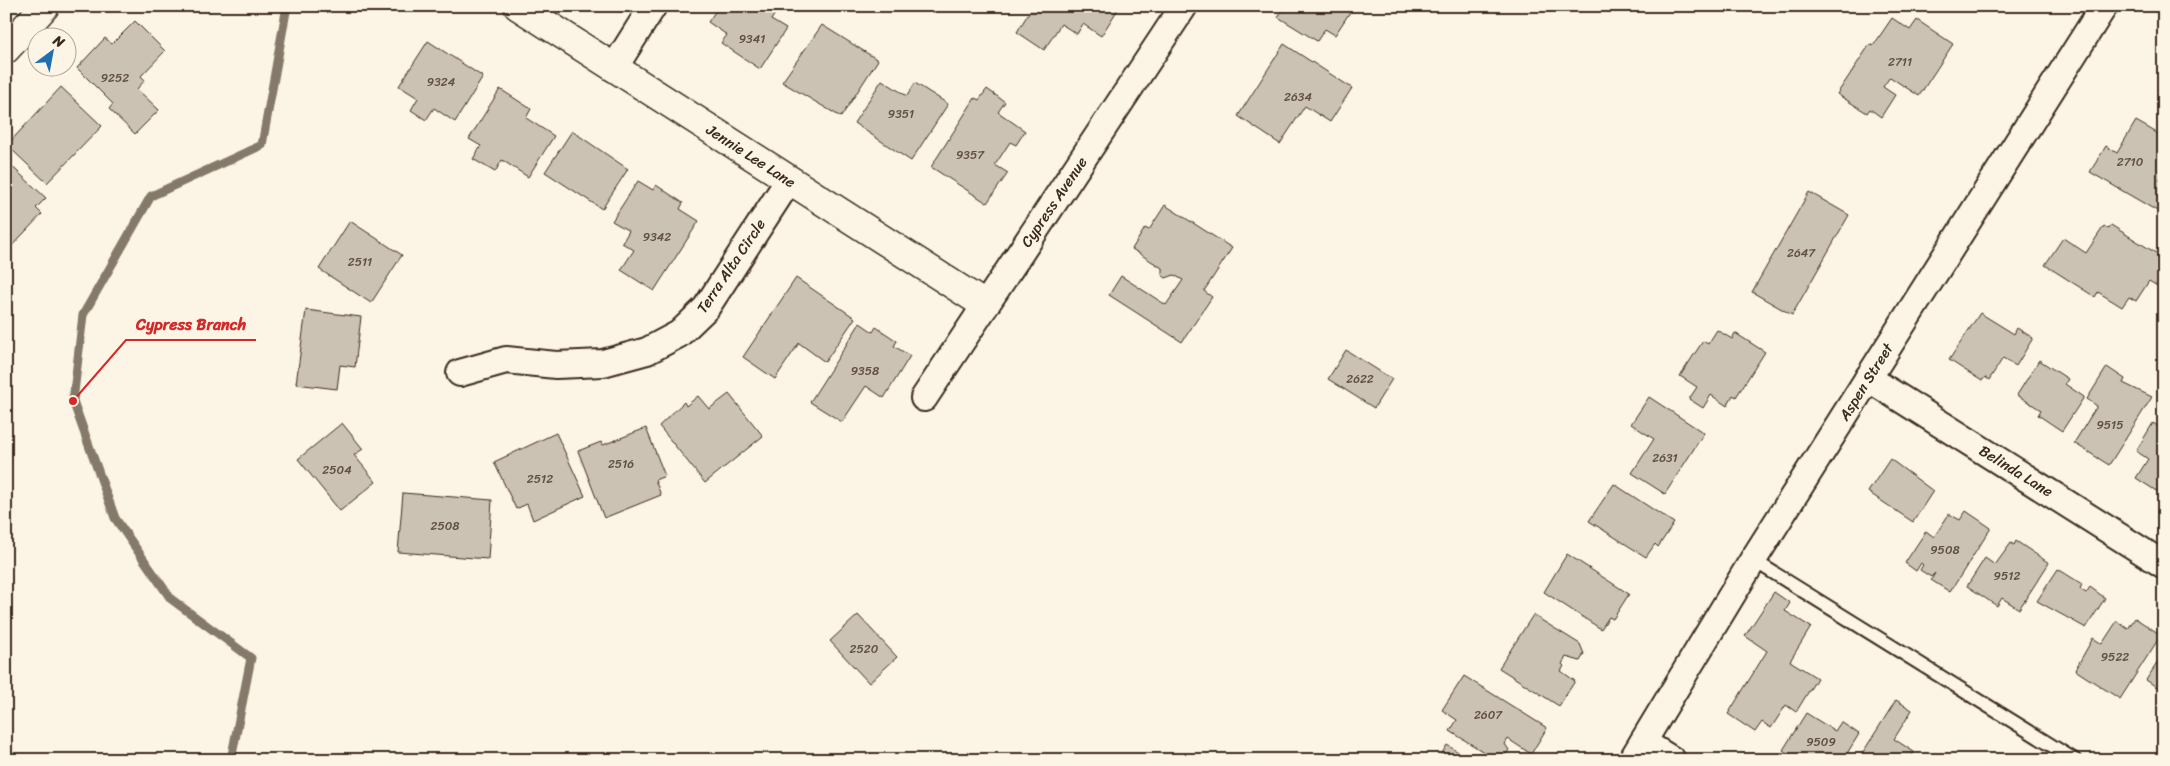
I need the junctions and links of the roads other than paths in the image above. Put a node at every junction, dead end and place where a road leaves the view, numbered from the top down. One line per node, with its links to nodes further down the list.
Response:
1 (45, 6): 6 (street)
2 (518, 6): 7 (street, Jennie Lee Lane)
3 (653, 6): 7 (street)
4 (1184, 6): 9 (street, Cypress Avenue)
5 (2104, 6): 11 (street, Aspen Street)
6 (6, 49)
7 (614, 68): 8 (street, Jennie Lee Lane)
8 (789, 180): 9 (street, Jennie Lee Lane); 10 (street, Terra Alta Circle)
9 (985, 305): 12 (street, Cypress Avenue)
10 (460, 373)
11 (1868, 378): 13 (street, Aspen Street); 14 (street, Belinda Lane)
12 (924, 398)
13 (1753, 560): 15 (street, Aspen Street); 17 (lane)
14 (2164, 565)
15 (1638, 751): 16 (street)
16 (1672, 760)
17 (2075, 760)

